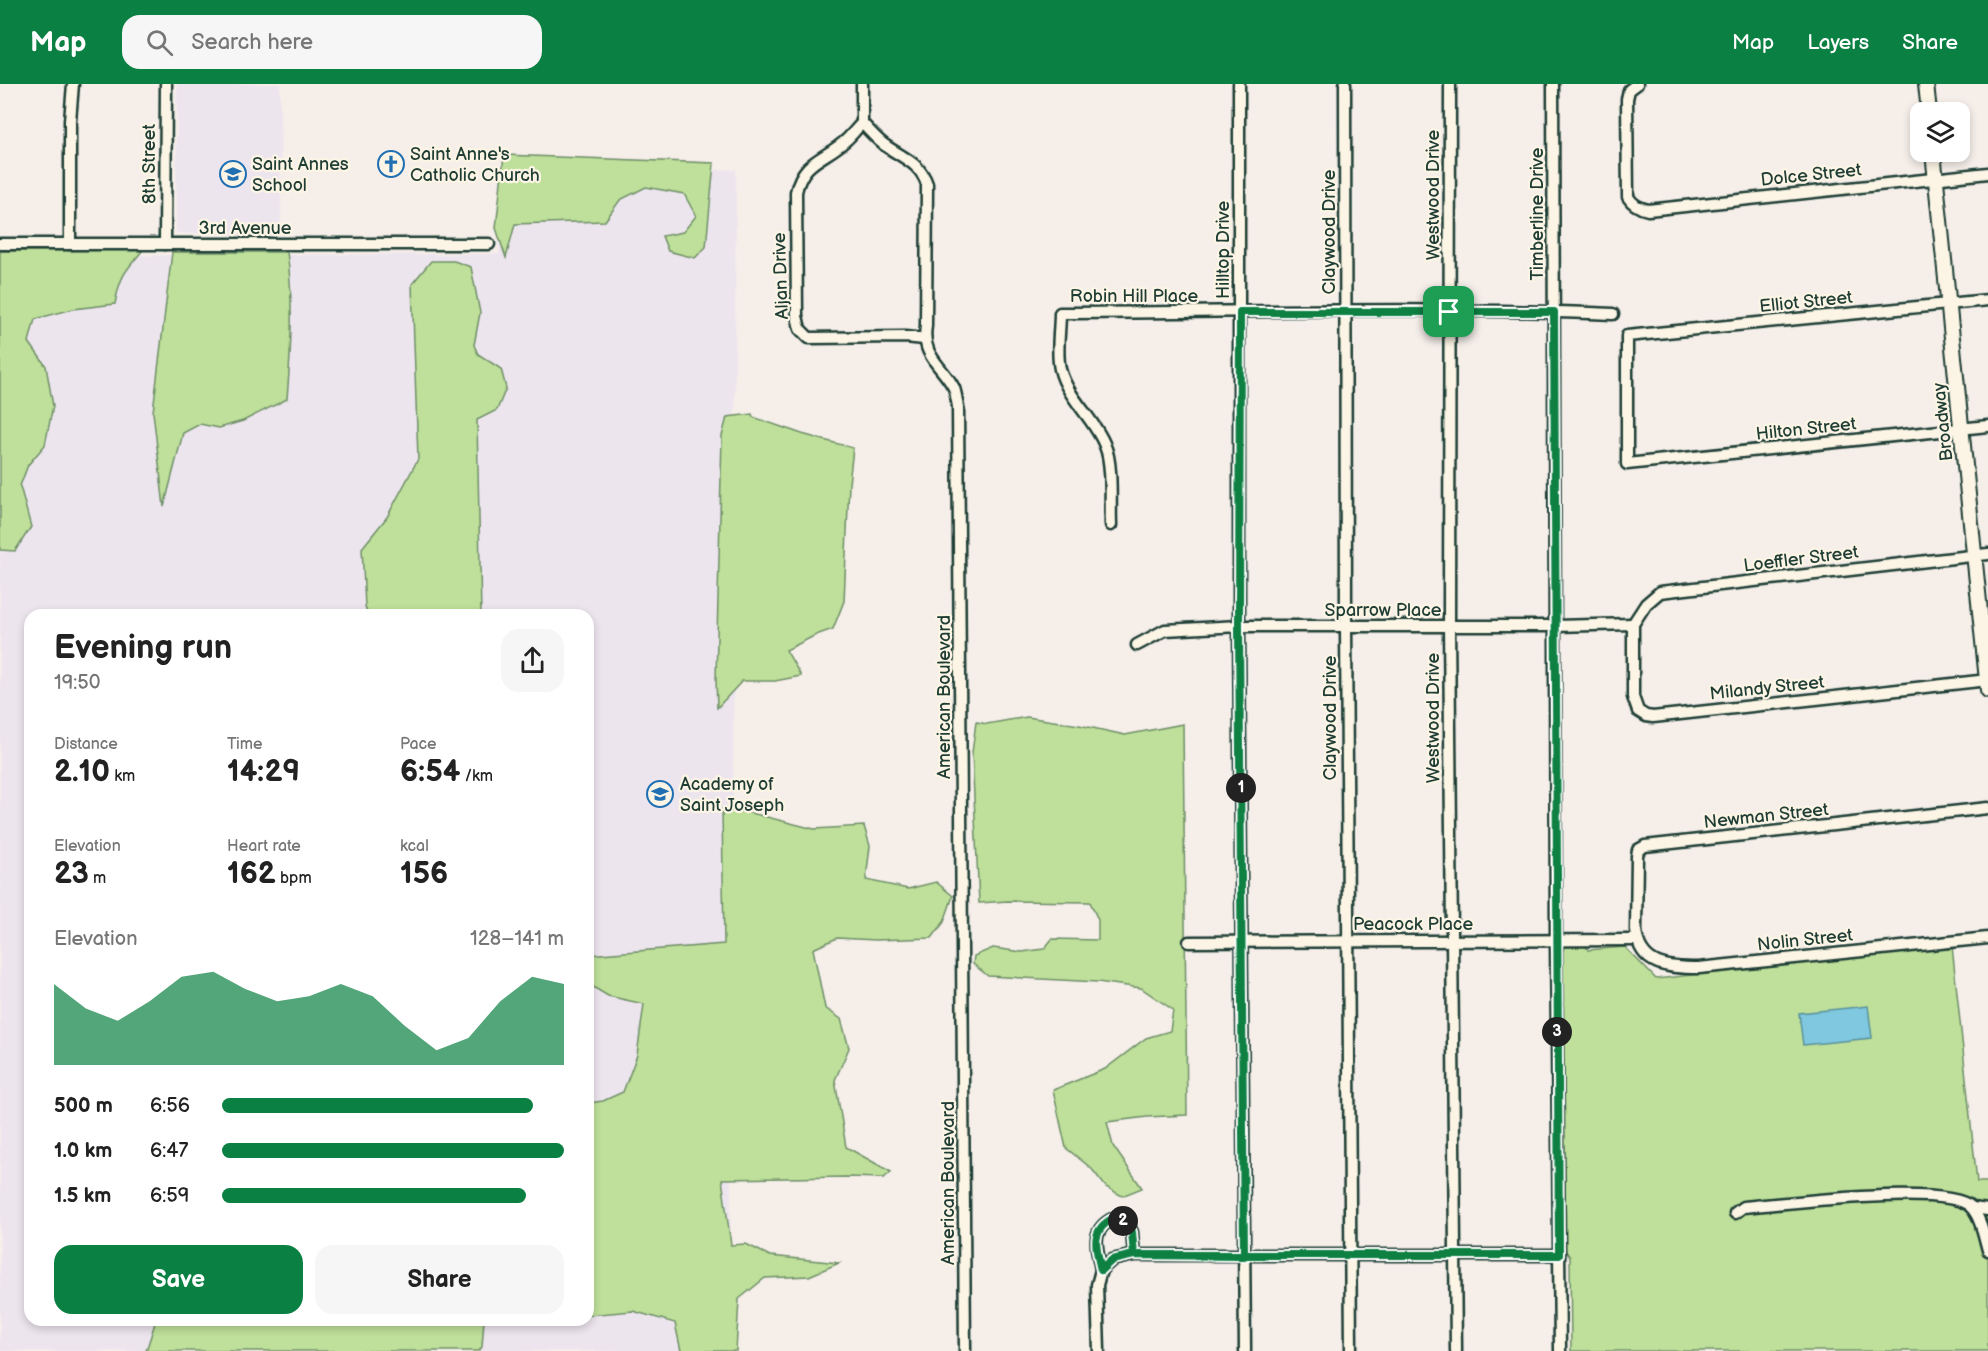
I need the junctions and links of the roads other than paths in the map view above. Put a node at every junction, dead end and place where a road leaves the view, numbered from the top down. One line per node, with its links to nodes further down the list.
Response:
1 (74, 84): 16 (street)
2 (166, 84): 17 (street, 8th Street)
3 (862, 84): 11 (street)
4 (1239, 84): 22 (street, Hilltop Drive)
5 (1345, 84): 21 (street, Claywood Drive)
6 (1450, 84): 23 (street, Westwood Drive)
7 (1553, 84): 24 (street, Timberline Drive)
8 (1926, 84): 10 (street)
9 (1634, 86): 14 (street, Dolce Street)
10 (1928, 102)
11 (862, 123): 26 (street, American Boulevard); 26 (street, Aljan Drive)
12 (1934, 162): 14 (street, Broadway)
13 (1988, 173): 14 (street, Dolce Street)
14 (1935, 178): 20 (street, Broadway)
15 (0, 244): 16 (street, 3rd Avenue)
16 (70, 244): 17 (street, 3rd Avenue)
17 (165, 244): 18 (street, 3rd Avenue)
18 (489, 244)
19 (1988, 300): 20 (street, Elliot Street)
20 (1949, 304): 28 (street, Broadway); 29 (street, Elliot Street)
21 (1345, 311): 22 (street, Robin Hill Place); 23 (street, Robin Hill Place); 36 (street, Claywood Drive)
22 (1240, 312): 30 (street, Robin Hill Place); 33 (street, Hilltop Drive)
23 (1449, 312): 24 (street, Robin Hill Place); 34 (street, Westwood Drive)
24 (1554, 312): 25 (street, Robin Hill Place); 35 (street, Timberline Drive)
25 (1613, 314)
26 (924, 339): 57 (street, American Boulevard)
27 (1988, 426): 28 (street, Hilton Street)
28 (1962, 429): 29 (street, Hilton Street); 31 (street, Broadway)
29 (1627, 464)
30 (1111, 525)
31 (1981, 555): 32 (street, Loeffler Street); 38 (street, Broadway)
32 (1633, 624): 35 (street, Sparrow Place); 38 (street, Milandy Street)
33 (1239, 626): 36 (street, Sparrow Place); 37 (street, Sparrow Place); 46 (street, Hilltop Drive)
34 (1449, 626): 35 (street, Sparrow Place); 36 (street, Sparrow Place); 42 (street, Westwood Drive)
35 (1555, 626): 43 (street, Timberline Drive)
36 (1346, 627): 41 (street, Claywood Drive)
37 (1137, 645)
38 (1988, 684)
39 (1988, 808): 44 (street, Newman Street)
40 (1988, 938): 44 (street, Nolin Street)
41 (1348, 940): 42 (street, Peacock Place); 46 (street, Peacock Place); 55 (street, Claywood Drive)
42 (1452, 940): 43 (street, Peacock Place); 51 (street, Westwood Drive)
43 (1556, 940): 44 (street, Peacock Place); 53 (street, Timberline Drive)
44 (1637, 940)
45 (1189, 942): 46 (street, Peacock Place)
46 (1242, 942): 54 (street, Hilltop Drive)
47 (1972, 1208): 48 (street); 49 (street); 50 (street)
48 (1988, 1210)
49 (1735, 1213)
50 (1988, 1250)
51 (1454, 1254): 53 (street); 55 (street); 61 (street, Westwood Drive)
52 (1134, 1255): 54 (street); 56 (street); 56 (street)
53 (1559, 1255): 62 (street, Timberline Drive)
54 (1244, 1256): 55 (street); 59 (street, Hilltop Drive)
55 (1350, 1256): 60 (street, Claywood Drive)
56 (1101, 1270): 58 (street)
57 (965, 1351)
58 (1099, 1351)
59 (1245, 1351)
60 (1351, 1351)
61 (1456, 1351)
62 (1560, 1351)

